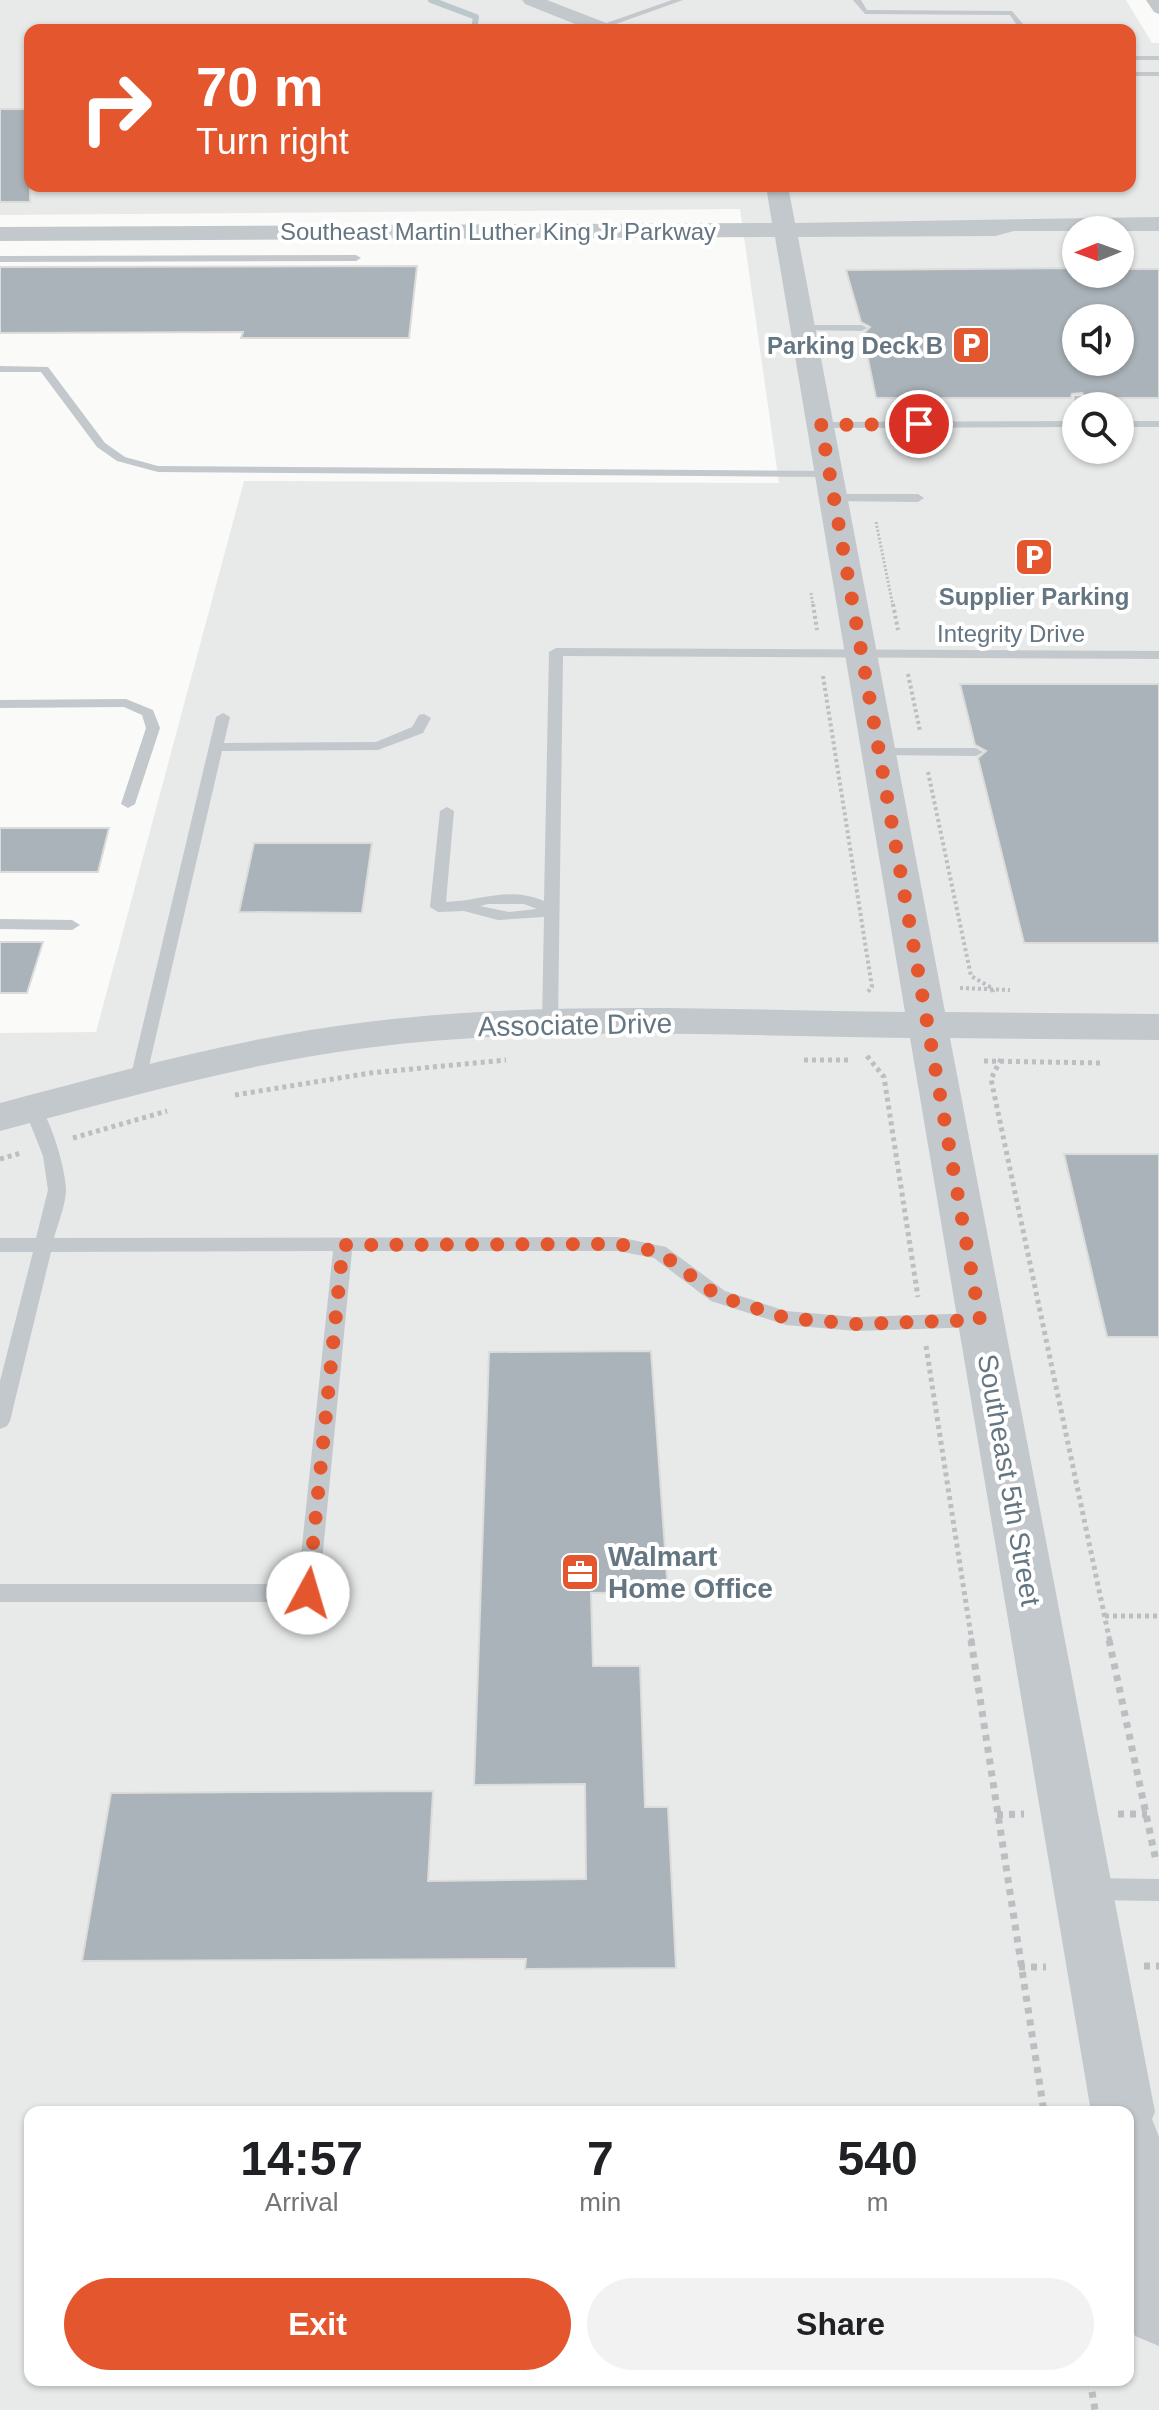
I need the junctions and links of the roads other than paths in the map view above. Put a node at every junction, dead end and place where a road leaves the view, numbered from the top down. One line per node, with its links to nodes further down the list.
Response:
1 (531, 0): 6 (street)
2 (679, 0): 7 (lane)
3 (857, 0): 8 (lane)
4 (1153, 0): 5 (street)
5 (1159, 9)
6 (593, 24)
7 (614, 24)
8 (1020, 24)
9 (1136, 58): 10 (lane)
10 (1159, 58)
11 (1136, 74): 12 (lane)
12 (1159, 74)
13 (778, 192): 15 (street, Southeast 5th Street)
14 (1159, 224): 16 (street, Southeast Martin Luther King Jr Parkway)
15 (785, 229): 16 (street, Southeast Martin Luther King Jr Parkway); 17 (street, Southeast Martin Luther King Jr Parkway); 25 (street, Southeast 5th Street)
16 (995, 229): 19 (street, Southeast Martin Luther King Jr Parkway)
17 (167, 233): 18 (street, Southeast Martin Luther King Jr Parkway); 22 (lane)
18 (0, 234)
19 (1062, 236)
20 (1134, 236): 21 (street)
21 (1159, 236)
22 (158, 258): 23 (lane); 24 (lane)
23 (356, 258)
24 (0, 259)
25 (803, 328): 26 (lane); 31 (street, Southeast 5th Street)
26 (862, 328)
27 (0, 369): 32 (lane)
28 (1062, 424): 31 (lane)
29 (1134, 424): 30 (lane)
30 (1159, 424)
31 (821, 425): 32 (street, Southeast 5th Street)
32 (832, 486): 33 (lane); 34 (street, Southeast 5th Street)
33 (918, 498)
34 (862, 654): 35 (lane, Integrity Drive); 40 (street, Southeast 5th Street); 44 (lane, Integrity Drive)
35 (1159, 655)
36 (0, 704): 42 (lane)
37 (223, 717): 39 (lane)
38 (424, 718): 39 (lane)
39 (216, 747): 50 (lane)
40 (880, 752): 41 (lane); 48 (street, Southeast 5th Street)
41 (976, 752)
42 (128, 804)
43 (447, 811): 44 (lane)
44 (553, 910): 47 (lane)
45 (0, 924): 46 (lane)
46 (72, 925)
47 (550, 1023): 48 (street, Associate Drive); 50 (street, Associate Drive)
48 (930, 1025): 49 (street, Associate Drive); 55 (street, Southeast 5th Street)
49 (1159, 1027)
50 (138, 1079): 51 (street, Associate Drive)
51 (16, 1112): 53 (lane)
52 (0, 1245): 53 (lane)
53 (45, 1245): 54 (lane); 56 (lane)
54 (343, 1245): 55 (lane); 57 (lane)
55 (980, 1320): 58 (street, Southeast 5th Street)
56 (0, 1421)
57 (0, 1593)
58 (1084, 1889): 59 (lane); 60 (street, Southeast 5th Street)
59 (1159, 1890)
60 (1122, 2106)
61 (1134, 2172): 62 (street)
62 (1159, 2312)

